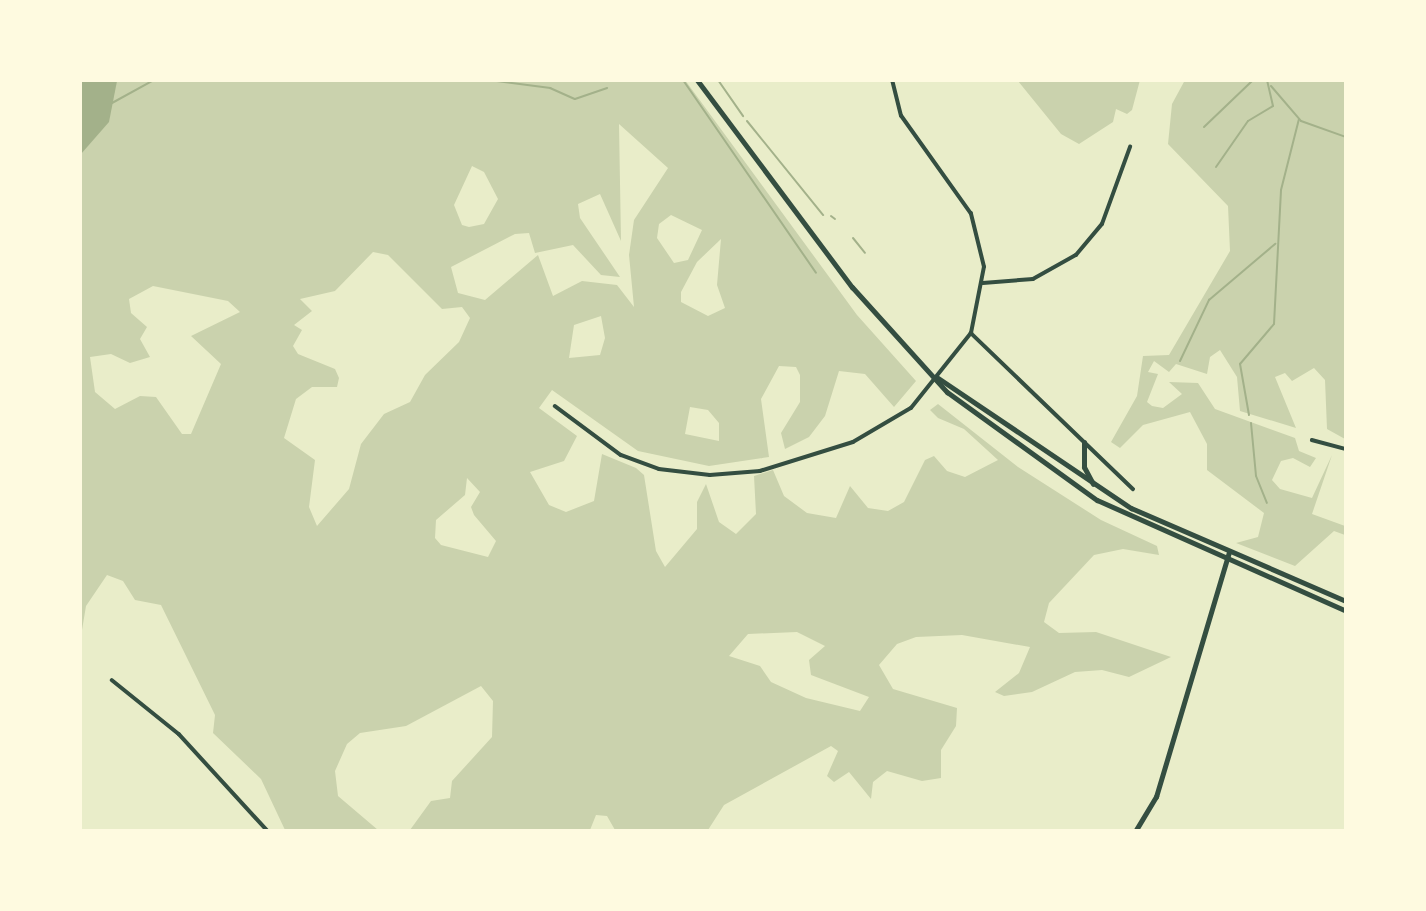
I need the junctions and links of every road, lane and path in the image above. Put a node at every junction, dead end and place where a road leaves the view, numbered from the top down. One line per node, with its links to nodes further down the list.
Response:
1 (696, 80): 6 (highway)
2 (892, 80): 4 (street)
3 (1130, 147): 4 (street)
4 (983, 284): 5 (street)
5 (971, 333): 6 (street); 9 (street)
6 (938, 378): 7 (street); 11 (highway); 14 (highway)
7 (555, 406)
8 (1312, 440): 10 (street)
9 (1084, 442): 11 (highway); 12 (street)
10 (1346, 449)
11 (1095, 486): 13 (highway)
12 (1133, 489)
13 (1229, 552): 14 (street); 15 (highway)
14 (1228, 562): 16 (highway); 19 (street)
15 (1346, 601)
16 (1346, 611)
17 (112, 680): 18 (street)
18 (267, 831)
19 (1136, 831)

